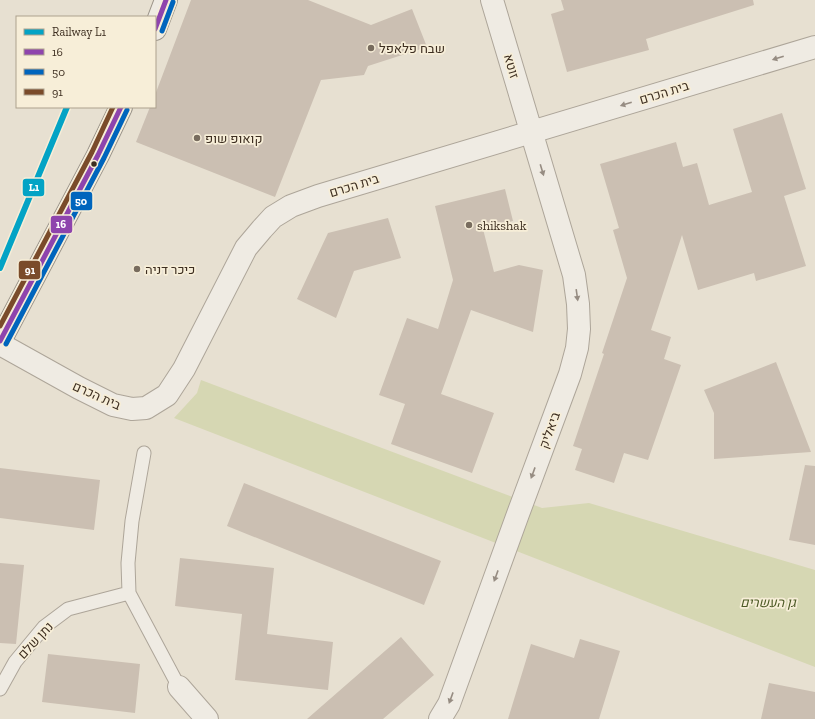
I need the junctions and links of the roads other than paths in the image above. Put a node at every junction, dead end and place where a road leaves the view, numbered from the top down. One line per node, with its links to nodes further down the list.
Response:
1 (166, 0): 3 (street)
2 (492, 0): 6 (street, זוטא)
3 (156, 26)
4 (815, 47): 6 (street, בית הכרם, one-way to 6)
5 (121, 108): 7 (street)
6 (531, 132): 8 (street, בית הכרם); 14 (street, ביאליק, one-way to 14)
7 (0, 341)
8 (0, 344)
9 (144, 453): 10 (lane)
10 (129, 593): 11 (lane); 12 (lane, נתן שלם)
11 (179, 687): 13 (street)
12 (0, 689)
13 (207, 719)
14 (440, 719)

